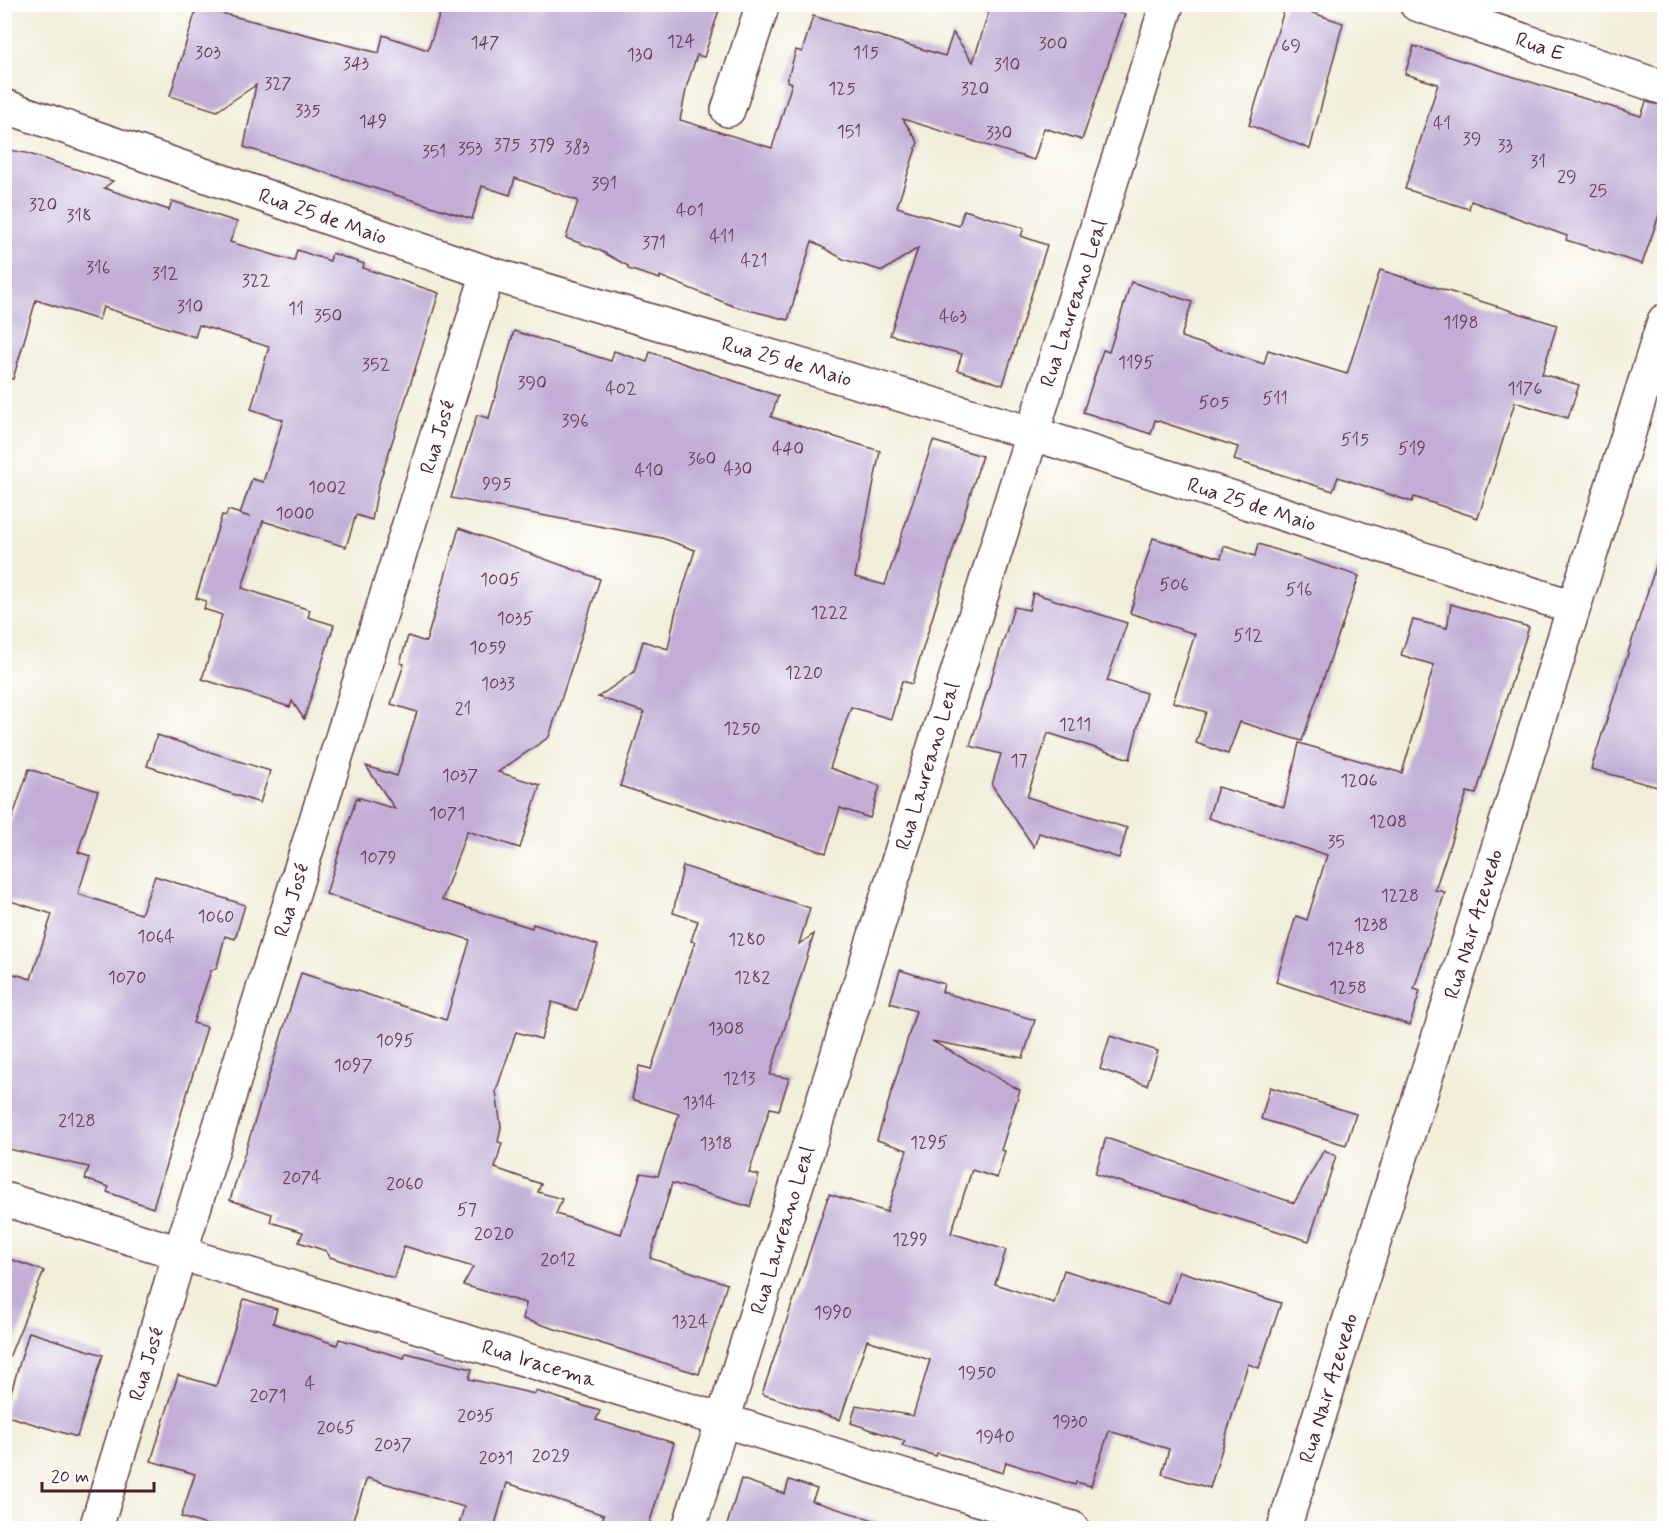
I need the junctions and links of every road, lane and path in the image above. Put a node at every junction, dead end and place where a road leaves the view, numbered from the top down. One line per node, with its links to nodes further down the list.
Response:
1 (763, 4): 6 (street)
2 (1167, 4): 9 (street, Rua Laureano Leal)
3 (1416, 4): 4 (street, Rua E)
4 (1665, 88)
5 (4, 106): 7 (street, Rua 25 de Maio)
6 (728, 110)
7 (488, 273): 9 (street, Rua 25 de Maio); 12 (street, Rua José)
8 (1665, 321): 10 (street, Rua Nair Azevedo)
9 (1032, 433): 10 (street, Rua 25 de Maio); 13 (street, Rua Laureano Leal)
10 (1573, 607): 17 (street, Rua Nair Azevedo)
11 (4, 1199): 12 (street, Rua Iracema)
12 (180, 1253): 13 (street, Rua Iracema); 14 (street, Rua José)
13 (723, 1419): 15 (street, Rua Laureano Leal); 16 (street, Rua Iracema)
14 (96, 1528)
15 (689, 1528)
16 (1072, 1528)
17 (1284, 1528)

